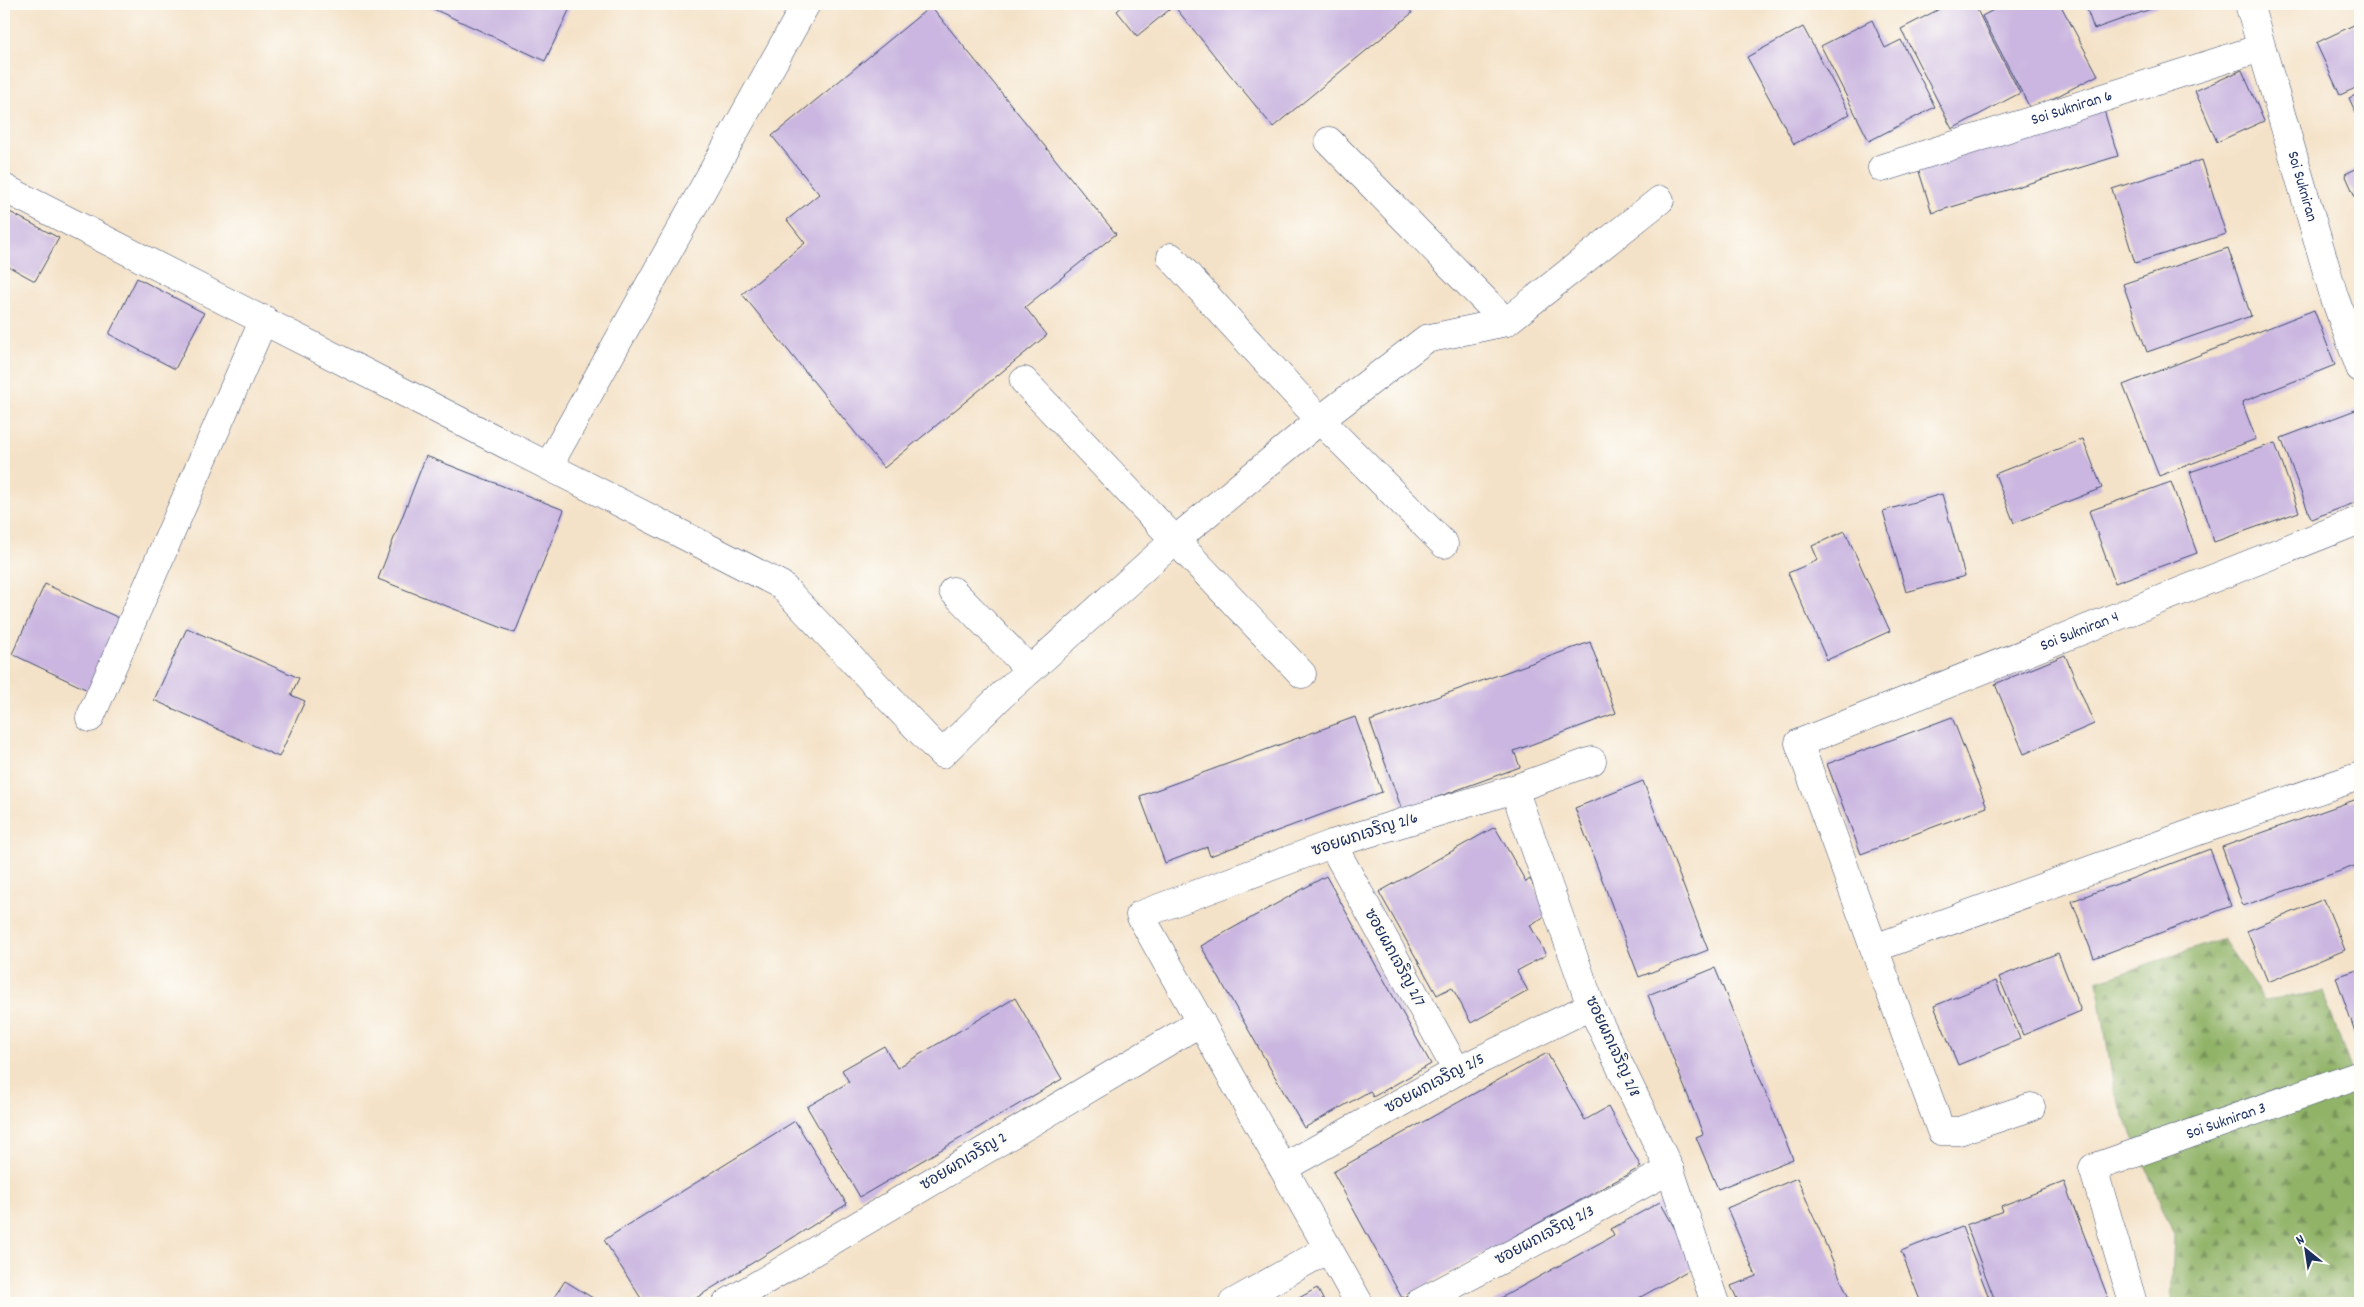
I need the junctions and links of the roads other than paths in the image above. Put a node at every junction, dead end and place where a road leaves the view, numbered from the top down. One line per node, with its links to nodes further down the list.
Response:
1 (806, 4): 14 (street)
2 (2248, 4): 3 (street, Soi Sukniran)
3 (2261, 48): 5 (street, Soi Sukniran 6); 11 (street, Soi Sukniran)
4 (1328, 141): 10 (street)
5 (1882, 168)
6 (4, 188): 9 (street)
7 (1660, 200): 10 (street)
8 (1171, 258): 13 (street)
9 (264, 319): 14 (street); 21 (street)
10 (1506, 322): 13 (street)
11 (2360, 368)
12 (1024, 381): 16 (street)
13 (1320, 420): 16 (street); 17 (street)
14 (549, 465): 19 (street)
15 (2360, 520): 26 (street, Soi Sukniran 4)
16 (1174, 541): 19 (street); 20 (street)
17 (1444, 544)
18 (952, 591): 19 (street)
19 (1030, 670)
20 (1302, 674)
21 (90, 718)
22 (1592, 761): 24 (street, ซอยผถเจริญ 2/6)
23 (2360, 776): 26 (street)
24 (1514, 789): 25 (street, ซอยผถเจริญ 2/6); 27 (street, ซอยผถเจริญ 2/8)
25 (1332, 844): 28 (street, ซอยผถเจริญ 2/6); 29 (street, ซอยผถเจริญ 2/7)
26 (1875, 948): 31 (street)
27 (1591, 1006): 29 (street, ซอยผถเจริญ 2/5); 33 (street, ซอยผถเจริญ 2/8)
28 (1201, 1022): 32 (street); 35 (street, ซอยผถเจริญ 2)
29 (1457, 1071): 32 (street, ซอยผถเจริญ 2/5)
30 (2360, 1074): 40 (street, Soi Sukniran 3)
31 (2031, 1107)
32 (1283, 1168): 34 (street)
33 (1670, 1170): 38 (street, ซอยผถเจริญ 2/3); 39 (street, ซอยผถเจริญ 2/8)
34 (1328, 1249): 36 (street); 37 (street)
35 (727, 1303)
36 (1233, 1303)
37 (1359, 1303)
38 (1419, 1303)
39 (1715, 1303)
40 (2133, 1303)

